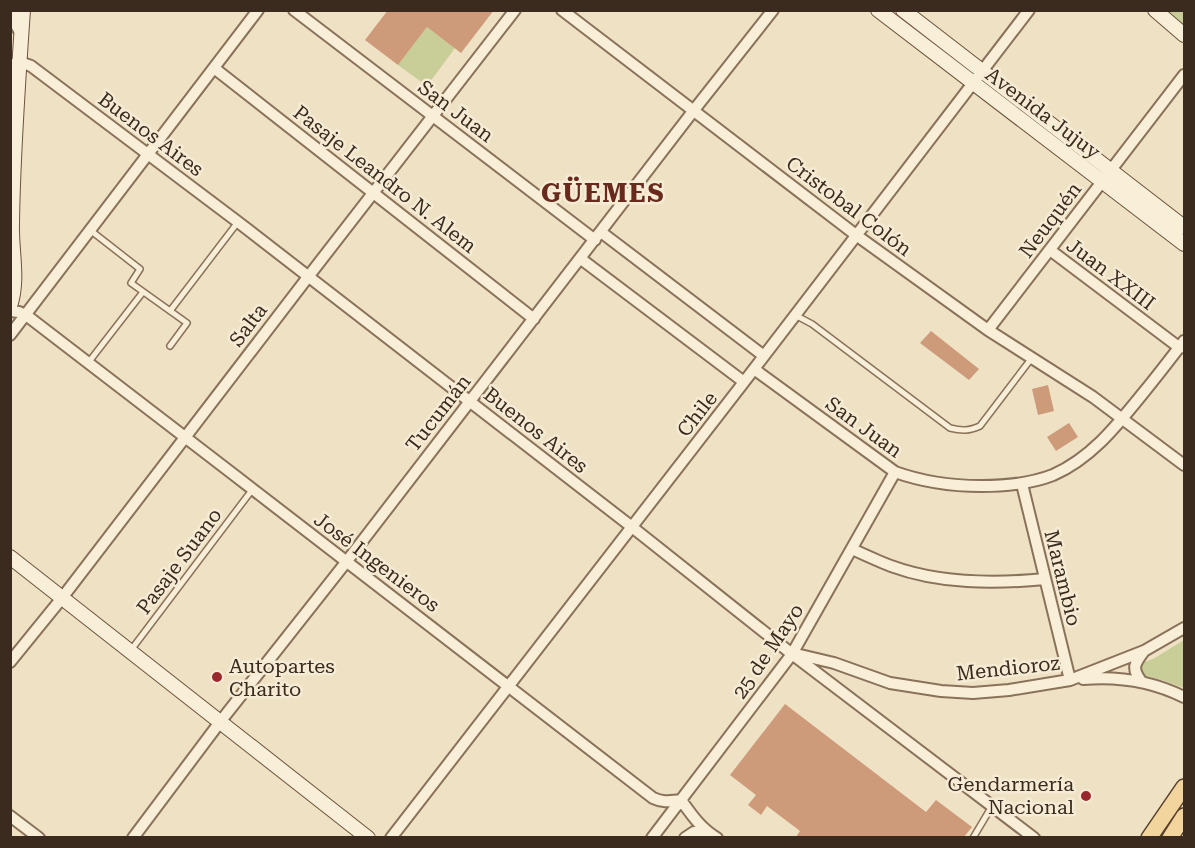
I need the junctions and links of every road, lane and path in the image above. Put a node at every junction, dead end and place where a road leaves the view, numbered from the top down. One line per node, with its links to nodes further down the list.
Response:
1 (11, 10): 13 (street)
2 (23, 10): 13 (street)
3 (258, 10): 15 (street)
4 (294, 10): 20 (street, San Juan)
5 (515, 10): 20 (street, Salta)
6 (562, 10): 19 (street, Cristobal Colón)
7 (773, 10): 19 (street, Tucumán)
8 (878, 10): 18 (street, Avenida Jujuy)
9 (903, 10): 16 (street, Avenida Jujuy)
10 (1029, 10): 16 (street, Chile)
11 (1155, 10): 12 (street)
12 (1185, 34)
13 (21, 35): 14 (street)
14 (15, 64): 21 (street, Buenos Aires); 34 (street)
15 (214, 68): 21 (street); 23 (street, Pasaje Leandro N. Alem)
16 (982, 72): 18 (street, Chile); 22 (street, Avenida Jujuy)
17 (1185, 75): 22 (street, Neuquén)
18 (973, 84): 22 (street, Avenida Jujuy); 27 (street, Chile)
19 (694, 110): 27 (street, Cristobal Colón); 28 (street, Tucumán)
20 (434, 117): 23 (street, Salta); 28 (street, San Juan)
21 (149, 154): 24 (street, Buenos Aires); 26 (street)
22 (1106, 177): 25 (street, Avenida Jujuy); 29 (street, Avenida Jujuy); 30 (street, Neuquén)
23 (374, 193): 32 (street, Salta); 39 (street, Pasaje Leandro N. Alem)
24 (238, 222): 32 (street, Buenos Aires); 36 (lane)
25 (1185, 227)
26 (90, 230): 33 (lane); 37 (street)
27 (856, 235): 38 (street, Chile); 40 (street, Cristobal Colón)
28 (598, 236): 31 (street, Tucumán); 44 (street, San Juan)
29 (1185, 244)
30 (1050, 250): 40 (street, Neuquén); 42 (street, Juan XXIII)
31 (580, 259): 39 (street, Tucumán); 48 (street)
32 (308, 277): 49 (street, Buenos Aires); 51 (street, Salta)
33 (143, 292): 36 (lane); 46 (lane)
34 (10, 306)
35 (10, 311): 37 (street, José Ingenieros)
36 (170, 311): 43 (lane)
37 (26, 315): 41 (street); 46 (street, José Ingenieros)
38 (795, 315): 44 (street, Chile); 45 (lane)
39 (534, 319): 49 (street, Tucumán)
40 (988, 330): 45 (street, Cristobal Colón)
41 (10, 335)
42 (1182, 345): 50 (street, San Juan)
43 (170, 346)
44 (764, 356): 47 (street, Chile)
45 (1031, 358): 50 (street, Cristobal Colón)
46 (88, 363): 51 (street, José Ingenieros)
47 (754, 369): 48 (street, Chile); 53 (street, San Juan)
48 (744, 382): 56 (street, Chile)
49 (470, 401): 56 (street, Buenos Aires); 59 (street, Tucumán)
50 (1123, 418): 52 (street, Cristobal Colón); 54 (street, San Juan)
51 (185, 438): 55 (street, José Ingenieros); 61 (street, Salta)
52 (1185, 465)
53 (895, 472): 54 (street, San Juan); 57 (street, 25 de Mayo)
54 (1022, 484): 60 (street, Marambio)
55 (252, 490): 59 (street, José Ingenieros); 63 (lane, Pasaje Suano)
56 (632, 526): 65 (street, Buenos Aires); 69 (street, Chile)
57 (852, 549): 60 (street); 65 (street, 25 de Mayo)
58 (10, 557): 61 (street)
59 (347, 561): 69 (street, José Ingenieros); 71 (street, Tucumán)
60 (1045, 579): 67 (street, Marambio)
61 (62, 598): 63 (street); 66 (street, Salta)
62 (1185, 628): 64 (street, Mendioroz)
63 (131, 650): 71 (street)
64 (1144, 651): 67 (street, Mendioroz); 68 (street)
65 (792, 654): 67 (street, Mendioroz); 73 (street, 25 de Mayo); 74 (street, Buenos Aires)
66 (10, 662)
67 (1071, 680): 68 (street)
68 (1142, 681): 70 (street)
69 (509, 685): 73 (street, José Ingenieros); 81 (street, Chile)
70 (1185, 697)
71 (220, 722): 79 (street, Tucumán); 80 (street)
72 (1185, 788): 86 (main road)
73 (681, 800): 77 (street); 82 (street, 25 de Mayo)
74 (992, 806): 84 (lane); 85 (street, Buenos Aires)
75 (10, 816): 78 (street)
76 (1185, 816): 87 (main road)
77 (713, 835): 83 (street)
78 (39, 837)
79 (133, 837)
80 (368, 837)
81 (391, 837)
82 (652, 837)
83 (685, 837)
84 (973, 837)
85 (1034, 837)
86 (1149, 837)
87 (1170, 837)

